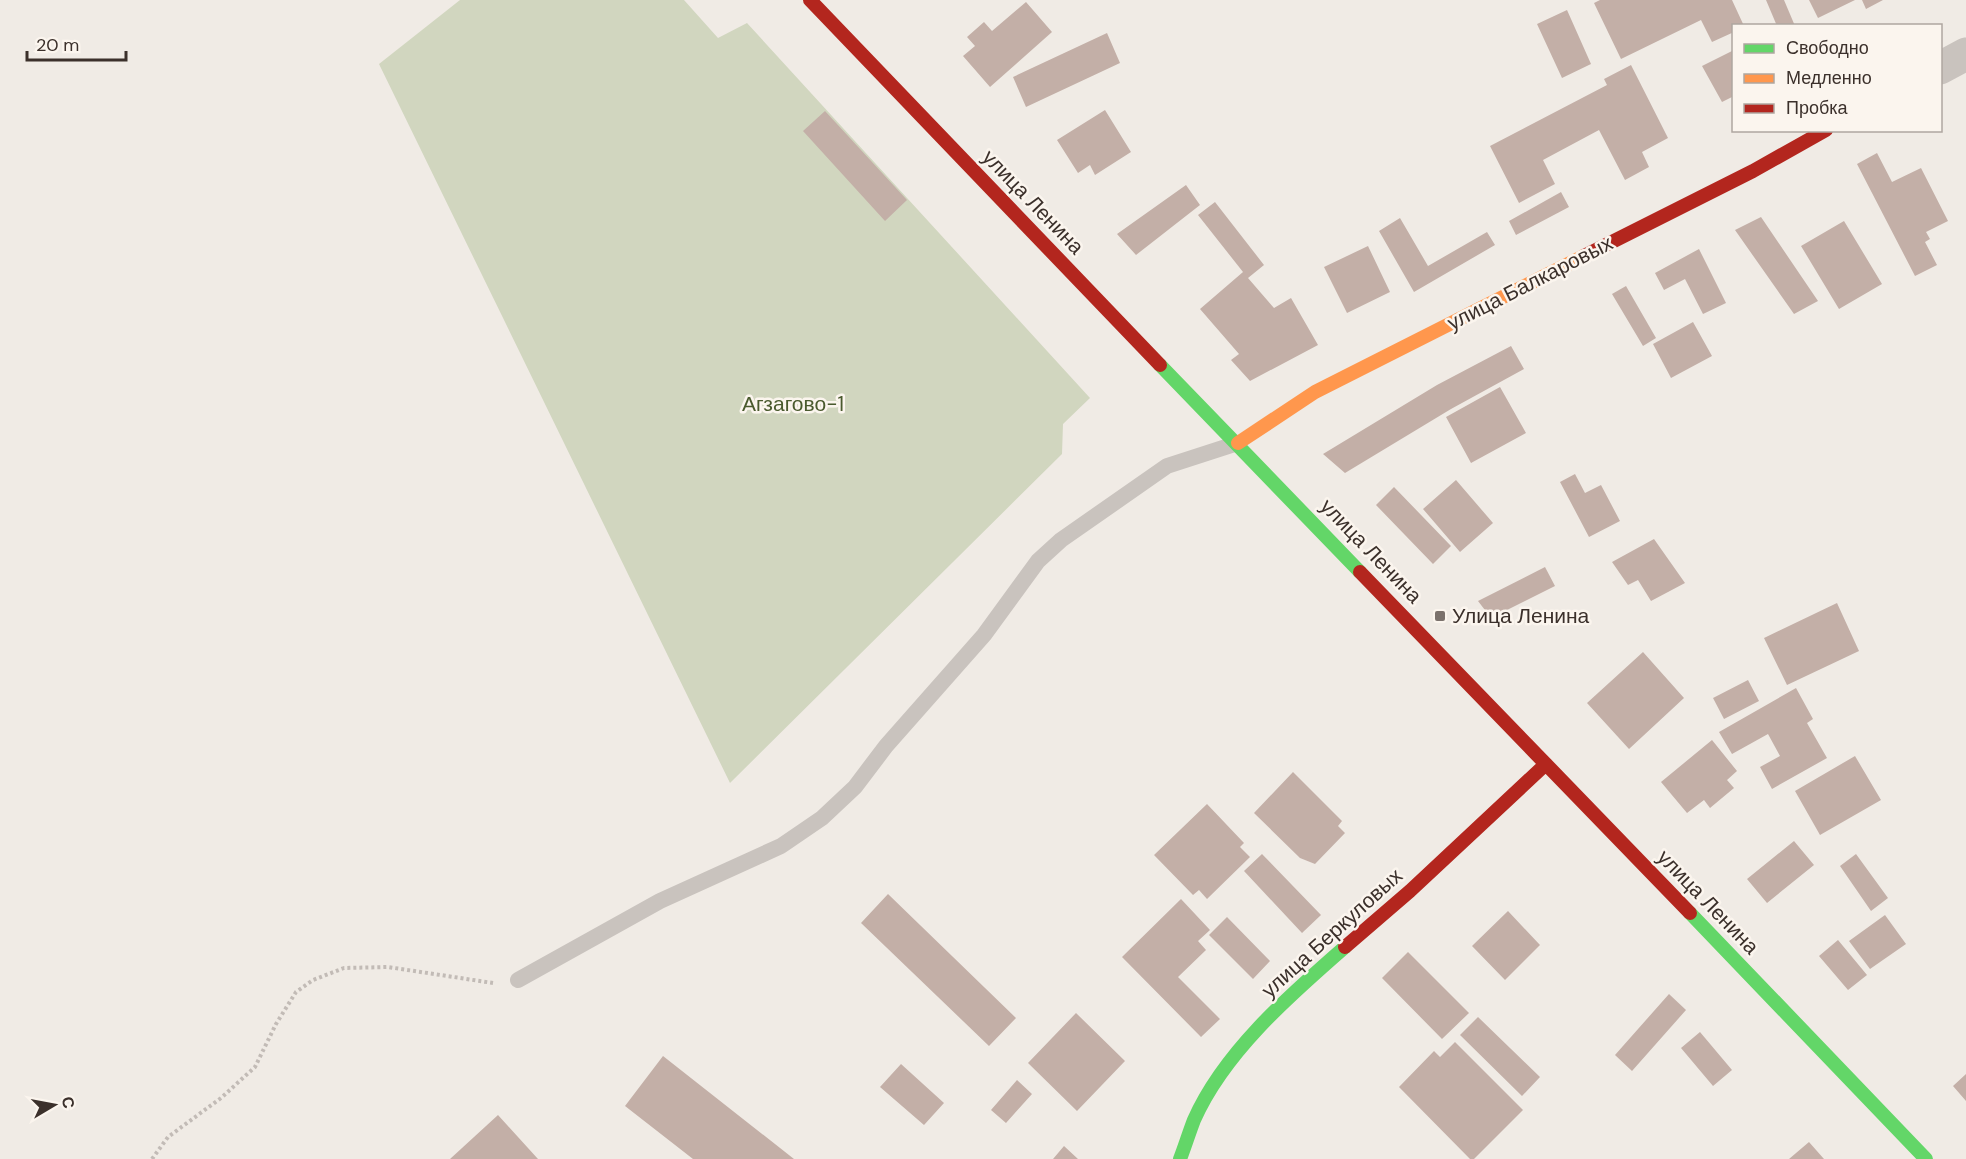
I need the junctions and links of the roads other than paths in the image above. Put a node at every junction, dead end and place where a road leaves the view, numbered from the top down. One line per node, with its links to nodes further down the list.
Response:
1 (810, 0): 5 (street, улица Ленина)
2 (1966, 54): 3 (street)
3 (1942, 67)
4 (1822, 132): 5 (street, улица Балкаровых)
5 (1238, 443): 6 (street, улица Ленина); 7 (lane)
6 (1546, 764): 8 (street, улица Беркуловых); 9 (street, улица Ленина)
7 (518, 980)
8 (1180, 1159)
9 (1926, 1159)

